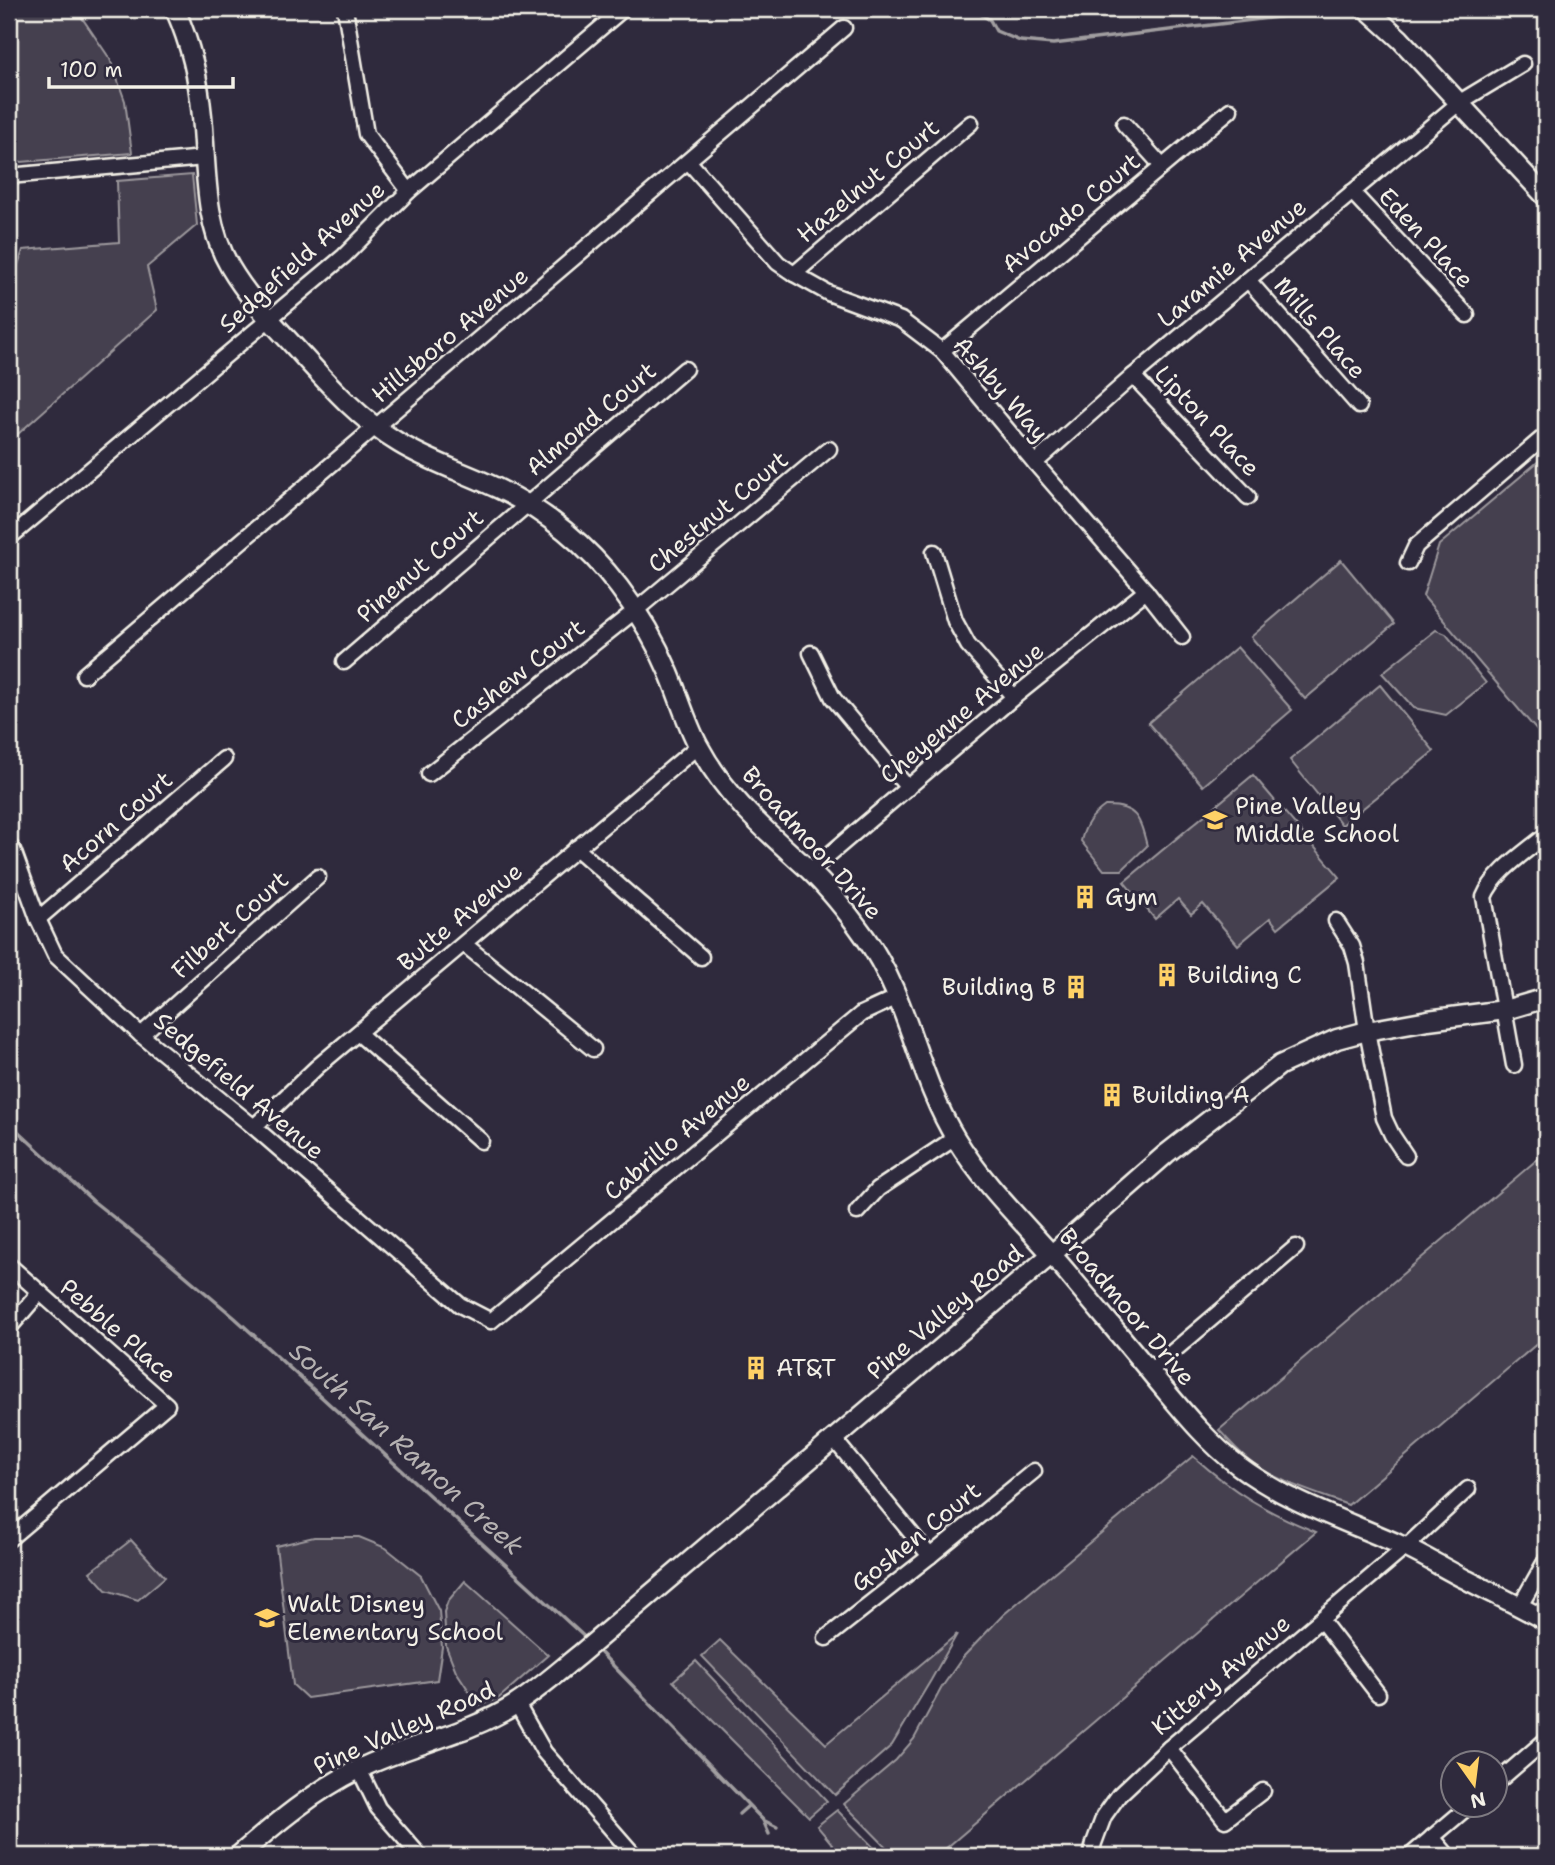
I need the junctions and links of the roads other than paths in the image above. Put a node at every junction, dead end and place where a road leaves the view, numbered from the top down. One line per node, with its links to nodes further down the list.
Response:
1 (175, 9): 11 (street, Broadmoor Drive)
2 (345, 9): 15 (street)
3 (623, 9): 15 (street, Sedgefield Avenue)
4 (1367, 9): 7 (street)
5 (844, 28): 12 (street, Hillsboro Avenue)
6 (1523, 64): 7 (street, Laramie Avenue)
7 (1460, 102): 16 (street, Laramie Avenue); 17 (street)
8 (1230, 110): 13 (street, Avocado Court)
9 (971, 123): 18 (street, Hazelnut Court)
10 (1124, 124): 13 (street)
11 (204, 158): 14 (street); 21 (street, Broadmoor Drive)
12 (689, 162): 18 (street, Ashby Way); 26 (street, Hillsboro Avenue)
13 (1162, 166): 22 (street, Avocado Court)
14 (9, 176)
15 (409, 191): 21 (street, Sedgefield Avenue)
16 (1352, 192): 19 (street, Laramie Avenue); 20 (street, Eden Place)
17 (1546, 197)
18 (794, 274): 22 (street, Ashby Way)
19 (1248, 280): 24 (street, Laramie Avenue); 25 (street, Mills Place)
20 (1467, 315)
21 (269, 319): 26 (street, Broadmoor Drive); 32 (street, Sedgefield Avenue)
22 (942, 351): 29 (street, Ashby Way)
23 (685, 369): 31 (street, Almond Court)
24 (1133, 376): 29 (street, Laramie Avenue); 30 (street, Lipton Place)
25 (1359, 406)
26 (377, 427): 31 (street, Broadmoor Drive); 40 (street, Hillsboro Avenue)
27 (1546, 435): 34 (street)
28 (829, 449): 36 (street, Chestnut Court)
29 (1035, 463): 35 (street, Ashby Way)
30 (1248, 497)
31 (526, 503): 36 (street, Broadmoor Drive); 39 (street, Pinenut Court)
32 (9, 538)
33 (934, 552): 41 (street)
34 (1408, 563)
35 (1146, 591): 37 (street, Ashby Way); 41 (street, Cheyenne Avenue)
36 (635, 610): 42 (street, Broadmoor Drive); 44 (street, Cashew Court)
37 (1182, 637)
38 (811, 653): 45 (street)
39 (344, 662)
40 (84, 675)
41 (1014, 697): 45 (street, Cheyenne Avenue)
42 (698, 746): 48 (street, Butte Avenue); 49 (street, Broadmoor Drive)
43 (224, 759): 51 (street, Acorn Court)
44 (429, 774)
45 (908, 788): 49 (street, Cheyenne Avenue)
46 (1546, 835): 57 (street)
47 (9, 845): 51 (street, Sedgefield Avenue)
48 (576, 848): 53 (street, Butte Avenue); 54 (street)
49 (810, 872): 55 (street, Broadmoor Drive)
50 (318, 877): 60 (street, Filbert Court)
51 (38, 919): 60 (street, Sedgefield Avenue)
52 (1336, 921): 58 (street)
53 (464, 944): 59 (street, Butte Avenue); 61 (street)
54 (701, 957)
55 (898, 997): 64 (street, Broadmoor Drive); 72 (street, Cabrillo Avenue)
56 (1546, 998): 57 (street, Pine Valley Road)
57 (1506, 1010): 58 (street, Pine Valley Road); 62 (street)
58 (1367, 1031): 66 (street); 69 (street, Pine Valley Road)
59 (358, 1033): 63 (street, Butte Avenue); 65 (street)
60 (141, 1035): 63 (street, Sedgefield Avenue)
61 (593, 1049)
62 (1514, 1065)
63 (254, 1127): 72 (street, Sedgefield Avenue)
64 (955, 1138): 67 (street); 69 (street, Broadmoor Drive)
65 (481, 1141)
66 (1406, 1156)
67 (857, 1212)
68 (1296, 1247): 74 (street)
69 (1052, 1254): 74 (street, Broadmoor Drive); 75 (street, Pine Valley Road)
70 (9, 1265): 71 (street, Pebble Place)
71 (40, 1293): 73 (street); 78 (street, Pebble Place)
72 (491, 1321)
73 (9, 1328)
74 (1150, 1371): 79 (street, Broadmoor Drive)
75 (834, 1438): 80 (street); 87 (street, Pine Valley Road)
76 (1034, 1471): 80 (street, Goshen Court)
77 (1468, 1489): 79 (street, Kittery Avenue)
78 (9, 1539)
79 (1406, 1547): 82 (street, Broadmoor Drive); 83 (street, Kittery Avenue)
80 (930, 1556): 85 (street, Goshen Court)
81 (1546, 1560): 82 (street)
82 (1520, 1606): 84 (street, Broadmoor Drive)
83 (1321, 1620): 86 (street); 89 (street, Kittery Avenue)
84 (1546, 1621)
85 (826, 1638)
86 (1378, 1694)
87 (517, 1704): 90 (street, Pine Valley Road); 97 (street)
88 (1546, 1740): 91 (street)
89 (1169, 1748): 92 (street); 98 (street, Kittery Avenue)
90 (359, 1769): 95 (street, Pine Valley Road); 96 (street)
91 (1510, 1771)
92 (1263, 1791)
93 (1452, 1820): 94 (street)
94 (1432, 1838): 99 (street); 100 (street)
95 (237, 1856)
96 (420, 1856)
97 (635, 1856)
98 (1091, 1856)
99 (1410, 1856)
100 (1448, 1856)

